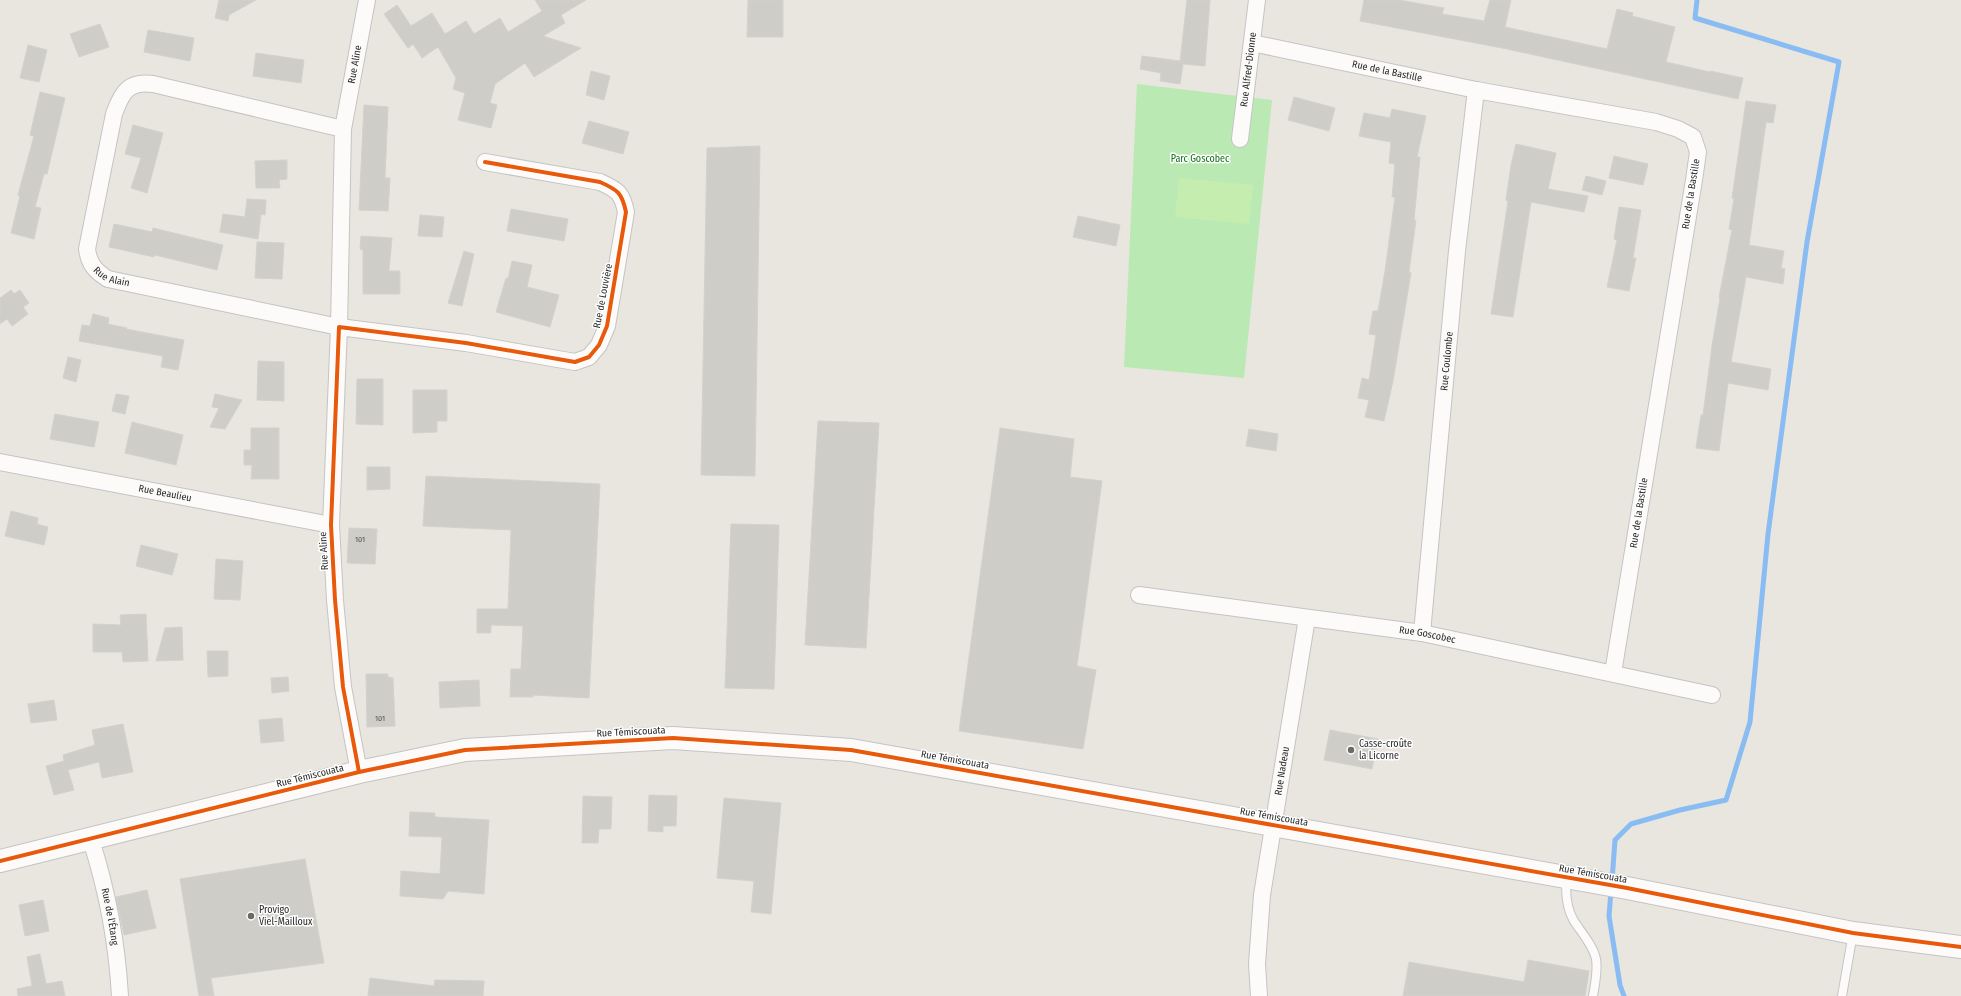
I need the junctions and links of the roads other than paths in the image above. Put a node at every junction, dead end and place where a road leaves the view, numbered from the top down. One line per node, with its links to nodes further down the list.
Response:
1 (367, 0): 5 (street, Rue Aline)
2 (1257, 0): 3 (street, Rue Alfred-Dionne)
3 (1252, 43): 4 (street, Rue de la Bastille); 6 (street, Rue Alfred-Dionne)
4 (1476, 90): 13 (street, Rue Coulombe); 14 (street, Rue de la Bastille)
5 (343, 129): 8 (street); 8 (street, Rue Alain)
6 (1240, 139)
7 (485, 162): 8 (street, Rue de Louvière)
8 (339, 327): 10 (street, Rue Aline)
9 (0, 462): 10 (street, Rue Beaulieu)
10 (331, 525): 16 (street, Rue Aline)
11 (1138, 595): 12 (street, Rue Goscobec)
12 (1307, 618): 13 (street, Rue Goscobec); 17 (street, Rue Nadeau)
13 (1422, 633): 14 (street, Rue Goscobec)
14 (1613, 673): 15 (street, Rue Goscobec)
15 (1712, 695)
16 (359, 772): 17 (main road, Rue Témiscouata); 18 (main road, Rue Témiscouata)
17 (1272, 825): 20 (main road, Rue Témiscouata); 26 (street, Rue Nadeau)
18 (91, 840): 19 (main road, Rue Témiscouata); 25 (street, Rue de l'Étang)
19 (0, 861)
20 (1566, 877): 21 (main road, Rue Témiscouata); 27 (lane)
21 (1853, 933): 22 (main road, Rue Témiscouata); 28 (lane)
22 (1908, 940): 23 (main road, Rue Témiscouata); 24 (main road, Rue Témiscouata)
23 (1961, 947)
24 (1961, 954)
25 (120, 996)
26 (1259, 996)
27 (1593, 996)
28 (1842, 996)

